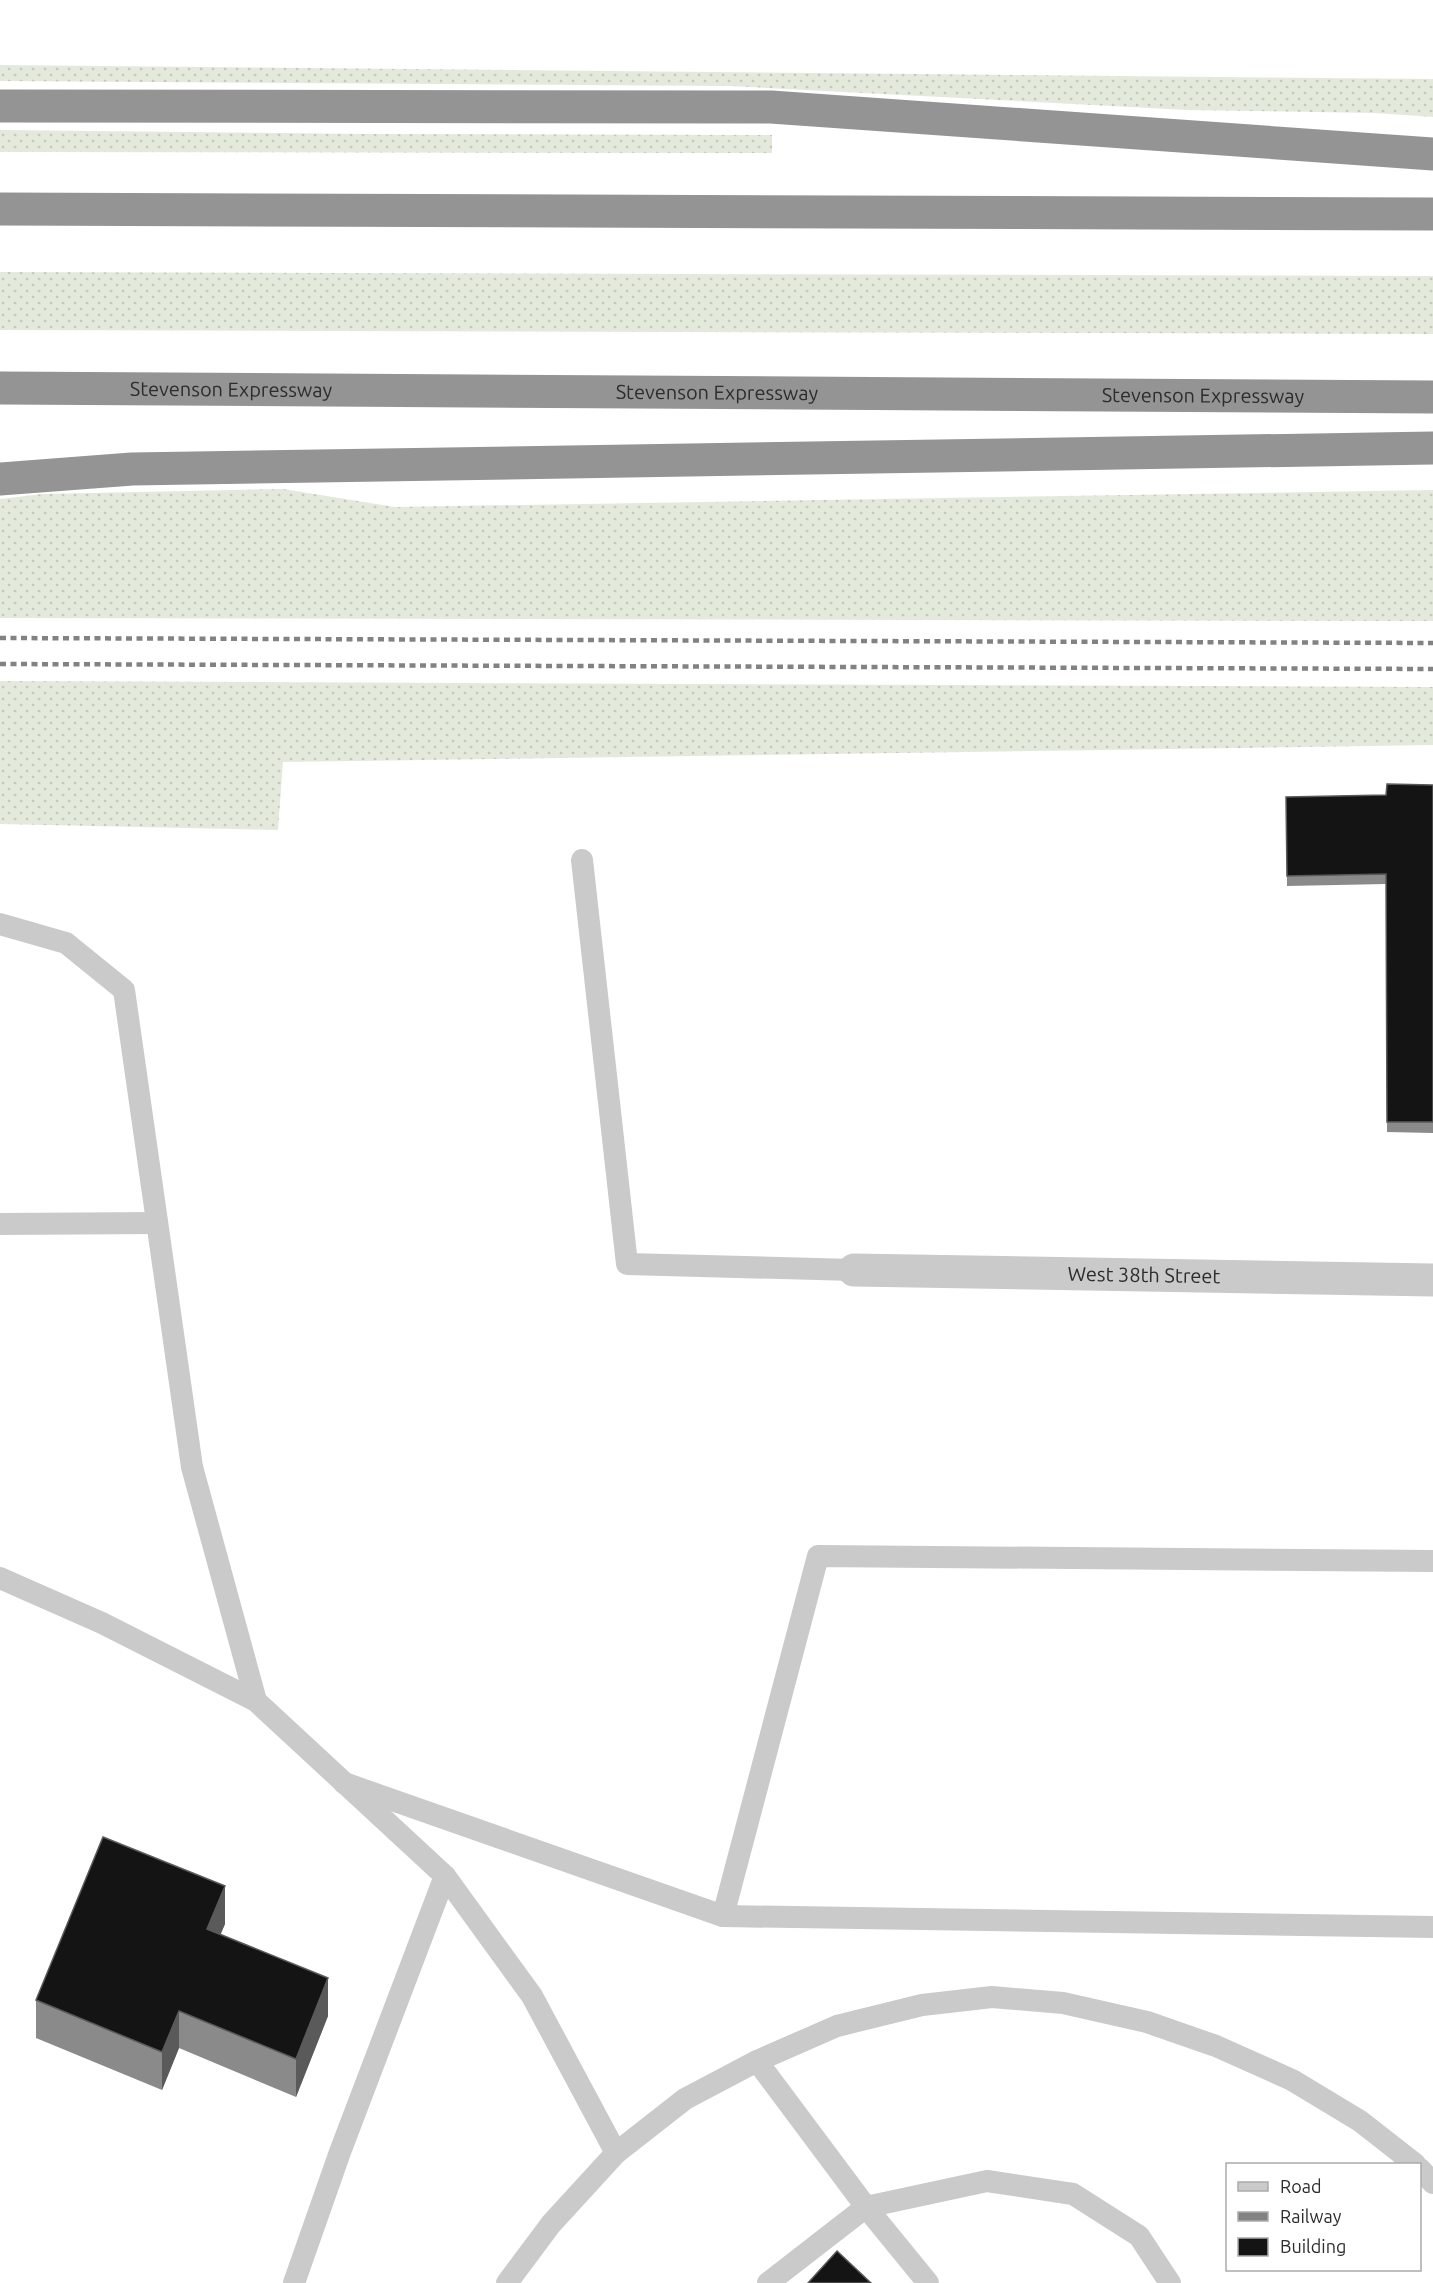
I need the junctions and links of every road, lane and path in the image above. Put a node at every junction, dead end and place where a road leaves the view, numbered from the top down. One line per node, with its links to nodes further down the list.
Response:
1 (0, 106): 2 (highway)
2 (1433, 154)
3 (0, 208): 4 (highway)
4 (1433, 214)
5 (0, 388): 6 (highway, Stevenson Expressway)
6 (1433, 397)
7 (1433, 448): 8 (highway)
8 (0, 479)
9 (582, 860): 13 (lane)
10 (0, 924): 11 (lane)
11 (157, 1223): 12 (lane); 17 (lane)
12 (0, 1224)
13 (854, 1270): 14 (street, West 38th Street)
14 (1433, 1280)
15 (1433, 1561): 20 (lane)
16 (0, 1578): 17 (lane)
17 (256, 1701): 18 (lane)
18 (344, 1783): 19 (lane); 20 (lane)
19 (445, 1876): 23 (lane); 28 (lane)
20 (723, 1916): 21 (lane)
21 (1431, 1931)
22 (757, 2061): 23 (lane); 24 (lane); 27 (lane)
23 (616, 2153): 29 (lane)
24 (1414, 2163)
25 (1421, 2171): 26 (lane)
26 (1433, 2183)
27 (866, 2207): 30 (lane); 31 (lane); 32 (lane)
28 (294, 2283)
29 (507, 2283)
30 (768, 2283)
31 (928, 2283)
32 (1170, 2283)

